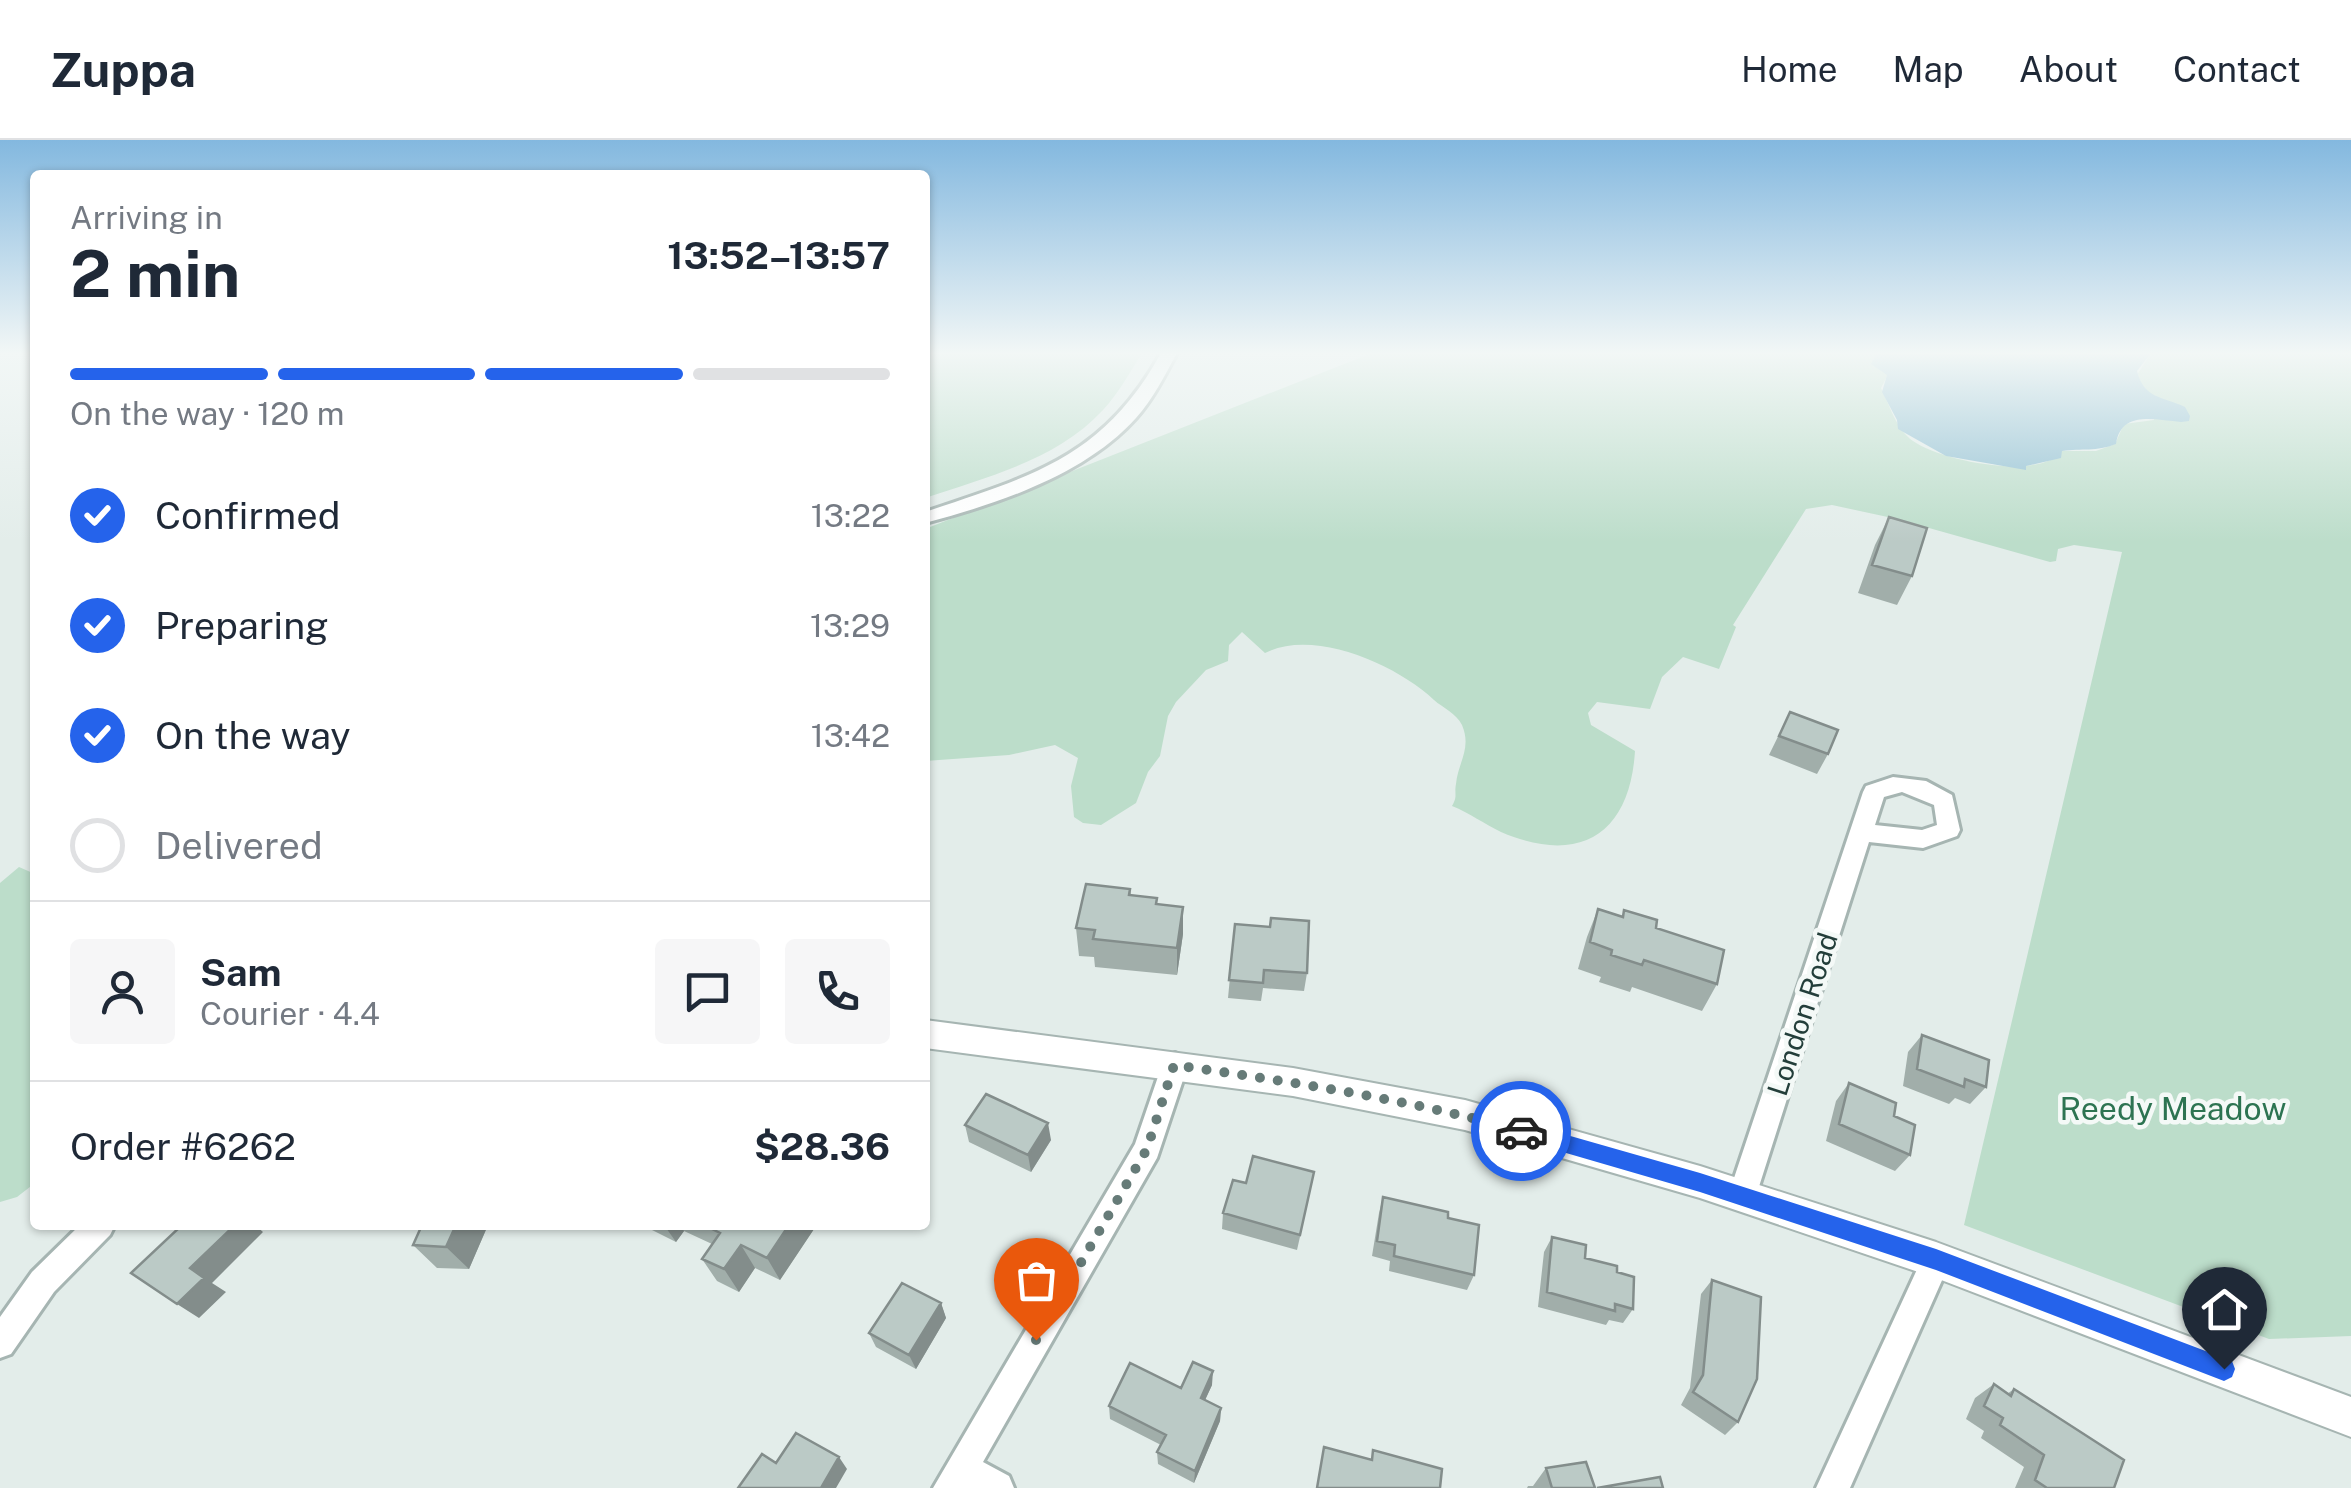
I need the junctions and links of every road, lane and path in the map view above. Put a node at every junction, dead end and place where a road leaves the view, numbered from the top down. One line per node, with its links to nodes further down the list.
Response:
1 (1129, 416): 2 (street)
2 (930, 516)
3 (1861, 832): 6 (street, London Road)
4 (930, 1035): 5 (street)
5 (1174, 1065): 6 (street); 11 (street)
6 (1742, 1196): 8 (street)
7 (95, 1230): 9 (street)
8 (1936, 1260): 10 (street); 13 (street)
9 (0, 1343)
10 (2351, 1417)
11 (956, 1478): 12 (street)
12 (997, 1488)
13 (1833, 1488)

